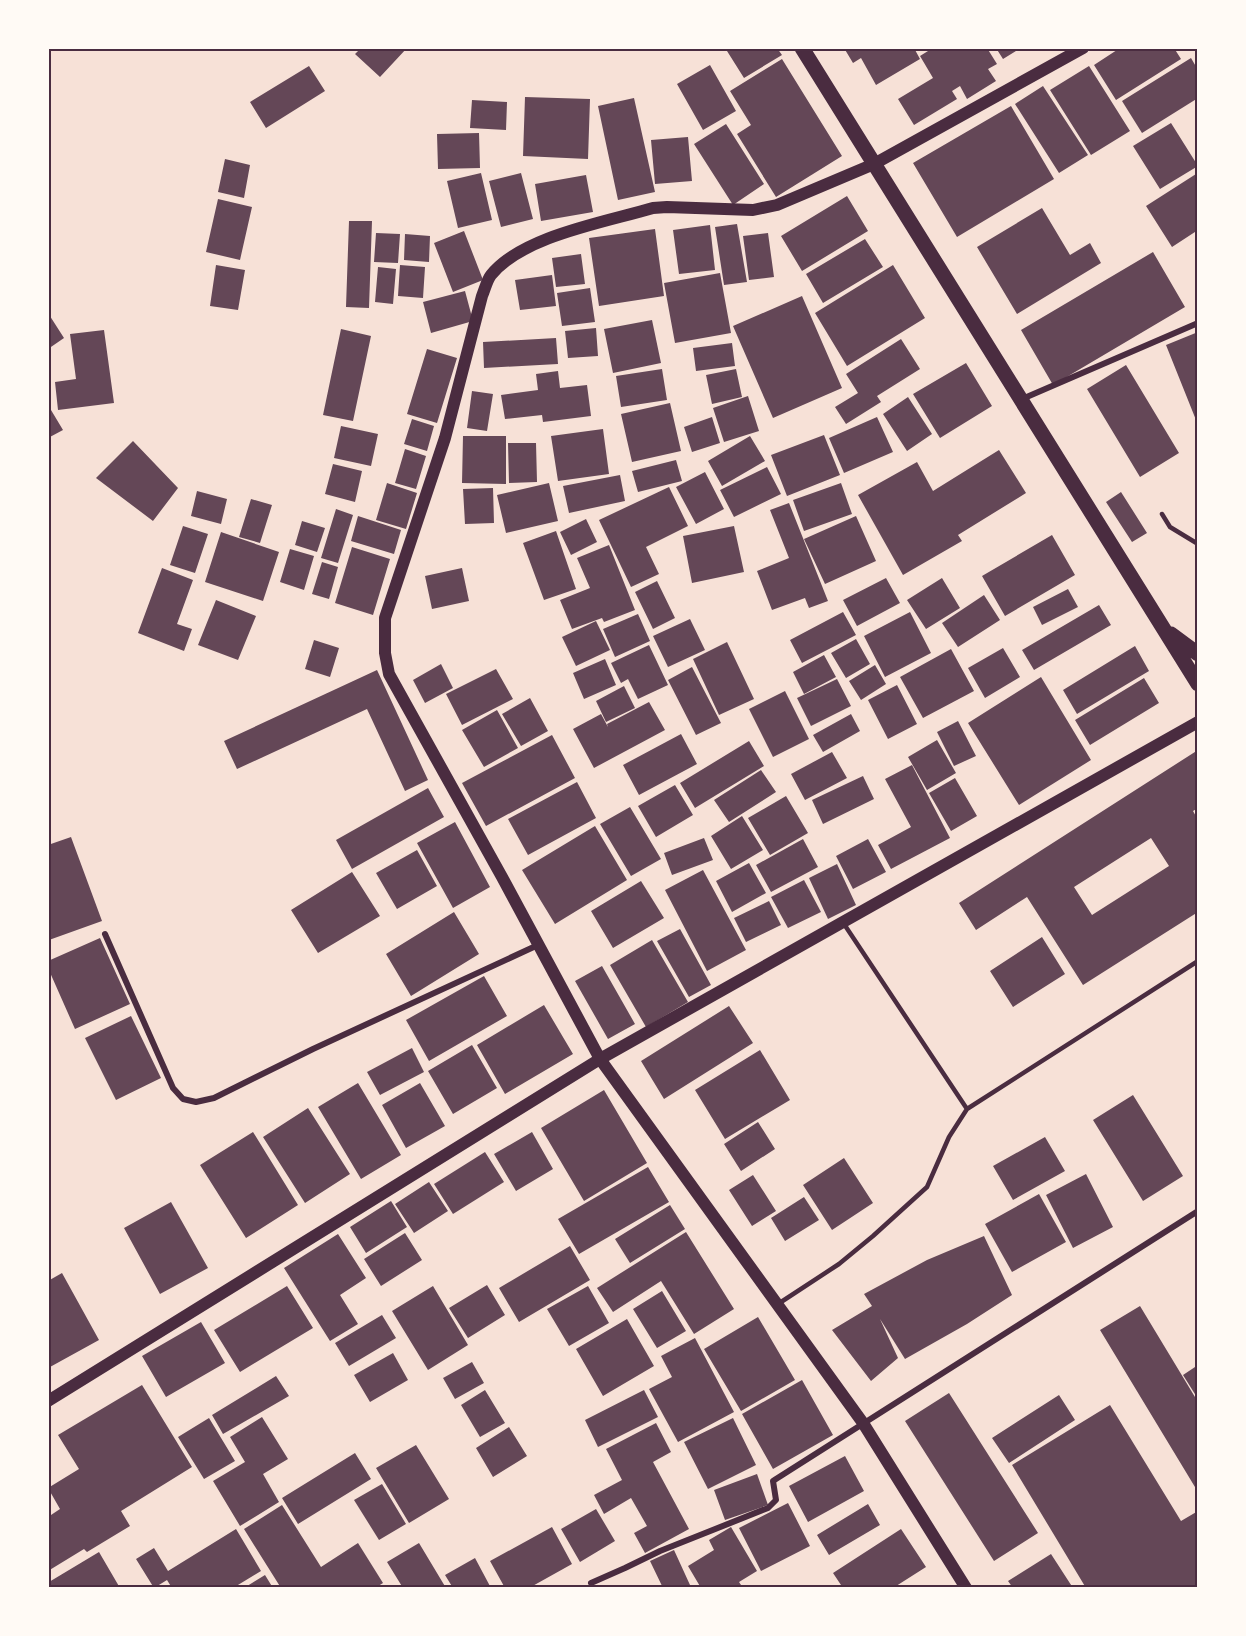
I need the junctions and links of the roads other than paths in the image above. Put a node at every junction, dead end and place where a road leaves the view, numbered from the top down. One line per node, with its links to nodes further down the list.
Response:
1 (802, 48): 3 (main road)
2 (1083, 48): 3 (main road)
3 (874, 164): 5 (main road); 14 (main road)
4 (1198, 322): 5 (street)
5 (1020, 399): 8 (main road)
6 (1162, 514): 7 (lane)
7 (1198, 544)
8 (1163, 629): 9 (main road); 10 (main road)
9 (1198, 654)
10 (1198, 684)
11 (1198, 722): 12 (main road)
12 (843, 923): 16 (main road); 17 (lane)
13 (105, 934): 14 (street)
14 (538, 945): 16 (main road)
15 (1198, 961): 17 (lane)
16 (600, 1059): 19 (main road); 20 (main road)
17 (966, 1109): 19 (lane)
18 (1198, 1211): 21 (street)
19 (778, 1304): 21 (main road)
20 (48, 1401)
21 (863, 1423): 22 (street); 23 (main road)
22 (591, 1582)
23 (966, 1588)

